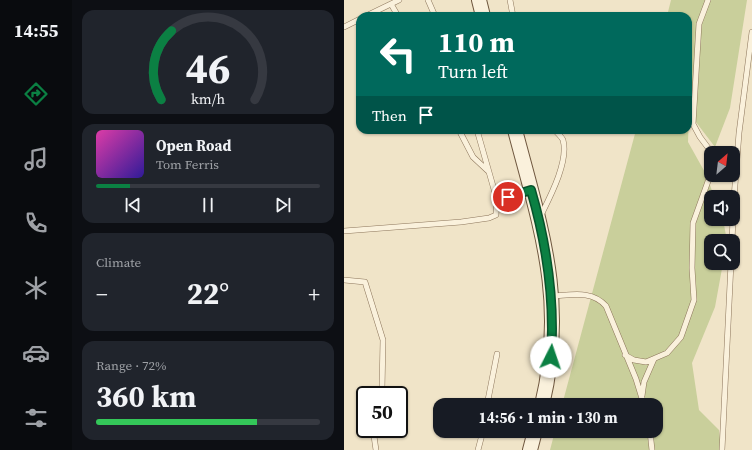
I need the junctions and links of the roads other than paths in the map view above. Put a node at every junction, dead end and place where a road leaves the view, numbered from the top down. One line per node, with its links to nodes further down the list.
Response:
1 (398, 0): 6 (lane)
2 (428, 0): 9 (lane)
3 (479, 0): 10 (main road)
4 (510, 0): 11 (lane)
5 (708, 0): 19 (lane)
6 (391, 4): 7 (lane); 8 (lane)
7 (374, 12)
8 (396, 12)
9 (433, 12)
10 (483, 12)
11 (512, 12)
12 (356, 21): 13 (lane)
13 (344, 27)
14 (752, 32): 23 (lane)
15 (460, 134): 20 (lane)
16 (478, 134): 20 (lane)
17 (516, 134): 22 (main road)
18 (558, 134): 25 (lane)
19 (707, 146)
20 (489, 172): 24 (lane)
21 (708, 182): 32 (lane)
22 (531, 190): 24 (lane); 25 (main road)
23 (735, 190)
24 (497, 200): 26 (lane)
25 (539, 218): 29 (main road)
26 (344, 231)
27 (731, 270): 45 (lane)
28 (344, 280): 33 (lane)
29 (552, 296): 31 (lane); 35 (main road)
30 (497, 354): 34 (lane)
31 (625, 355): 32 (lane); 36 (lane)
32 (654, 359): 36 (lane)
33 (382, 386)
34 (488, 398)
35 (543, 398)
36 (642, 398)
37 (374, 438): 41 (lane)
38 (481, 438): 42 (lane)
39 (533, 438): 43 (main road)
40 (651, 438): 44 (lane)
41 (376, 450)
42 (478, 450)
43 (530, 450)
44 (652, 450)
45 (722, 450)

